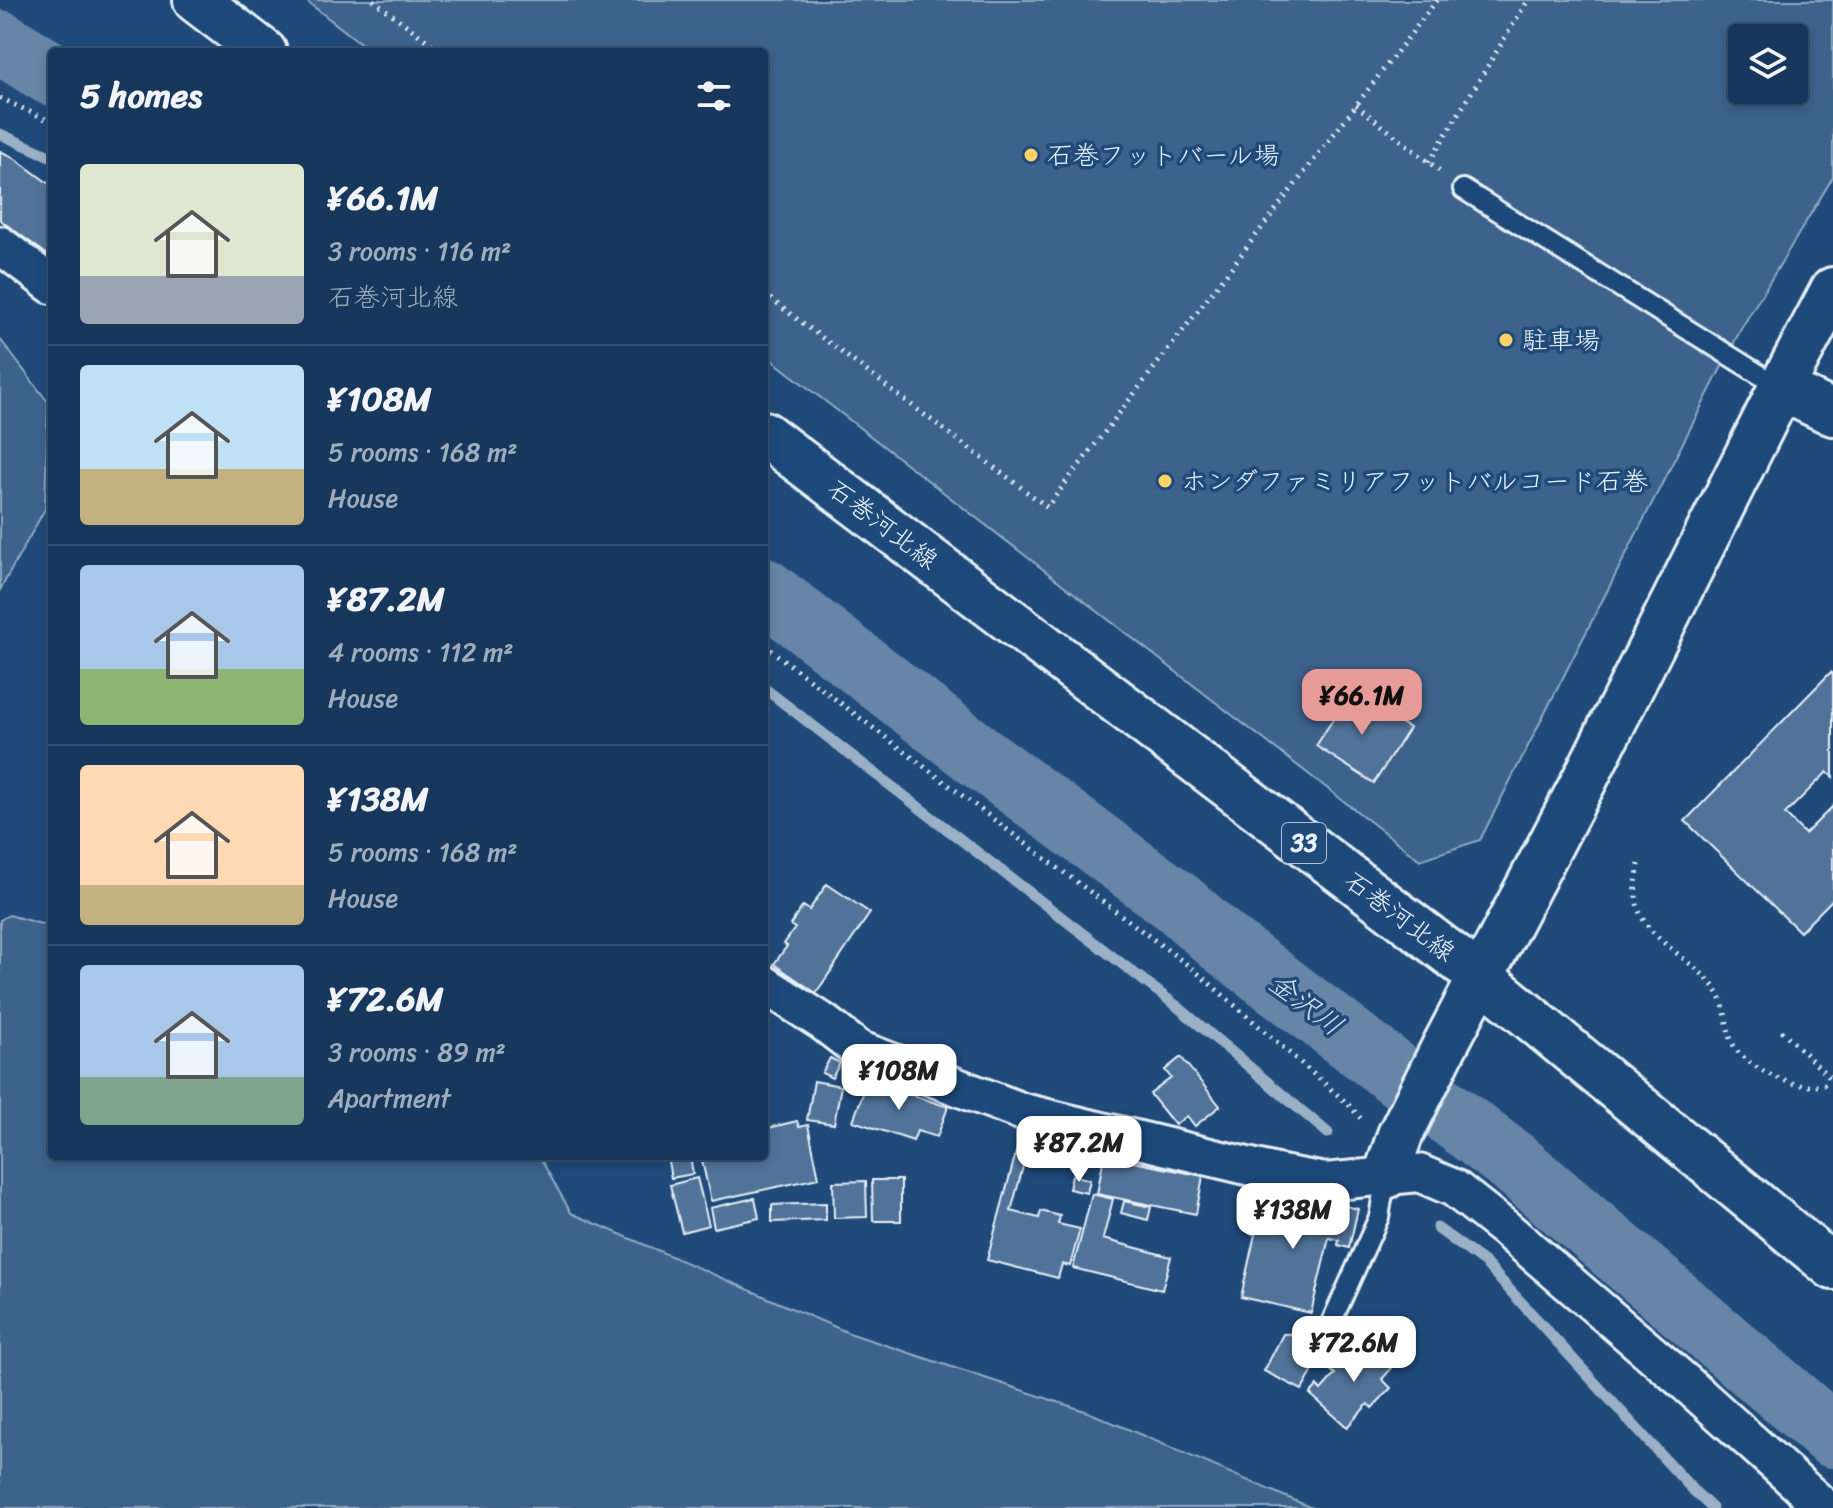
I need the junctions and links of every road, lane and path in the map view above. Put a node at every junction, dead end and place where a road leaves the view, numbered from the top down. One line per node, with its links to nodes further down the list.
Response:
1 (196, 0): 5 (main road)
2 (373, 0): 6 (path)
3 (1437, 0): 8 (path)
4 (1528, 0): 10 (path)
5 (259, 48)
6 (437, 48)
7 (0, 98): 9 (path)
8 (1356, 105): 10 (path); 15 (path)
9 (48, 120)
10 (1429, 162): 11 (path)
11 (1463, 189): 16 (lane)
12 (0, 245): 13 (street)
13 (48, 282)
14 (1833, 290): 16 (main road)
15 (768, 297)
16 (1781, 388): 17 (main road); 21 (main road)
17 (1833, 413)
18 (768, 437): 21 (main road, 石巻河北線 / 33)
19 (768, 648): 24 (path)
20 (1639, 864): 23 (path)
21 (1481, 977): 24 (main road); 25 (main road, 石巻河北線 / 33)
22 (768, 987): 24 (street)
23 (1779, 1028)
24 (1393, 1155): 26 (lane); 27 (street)
25 (1833, 1267)
26 (1330, 1325)
27 (1825, 1508)

